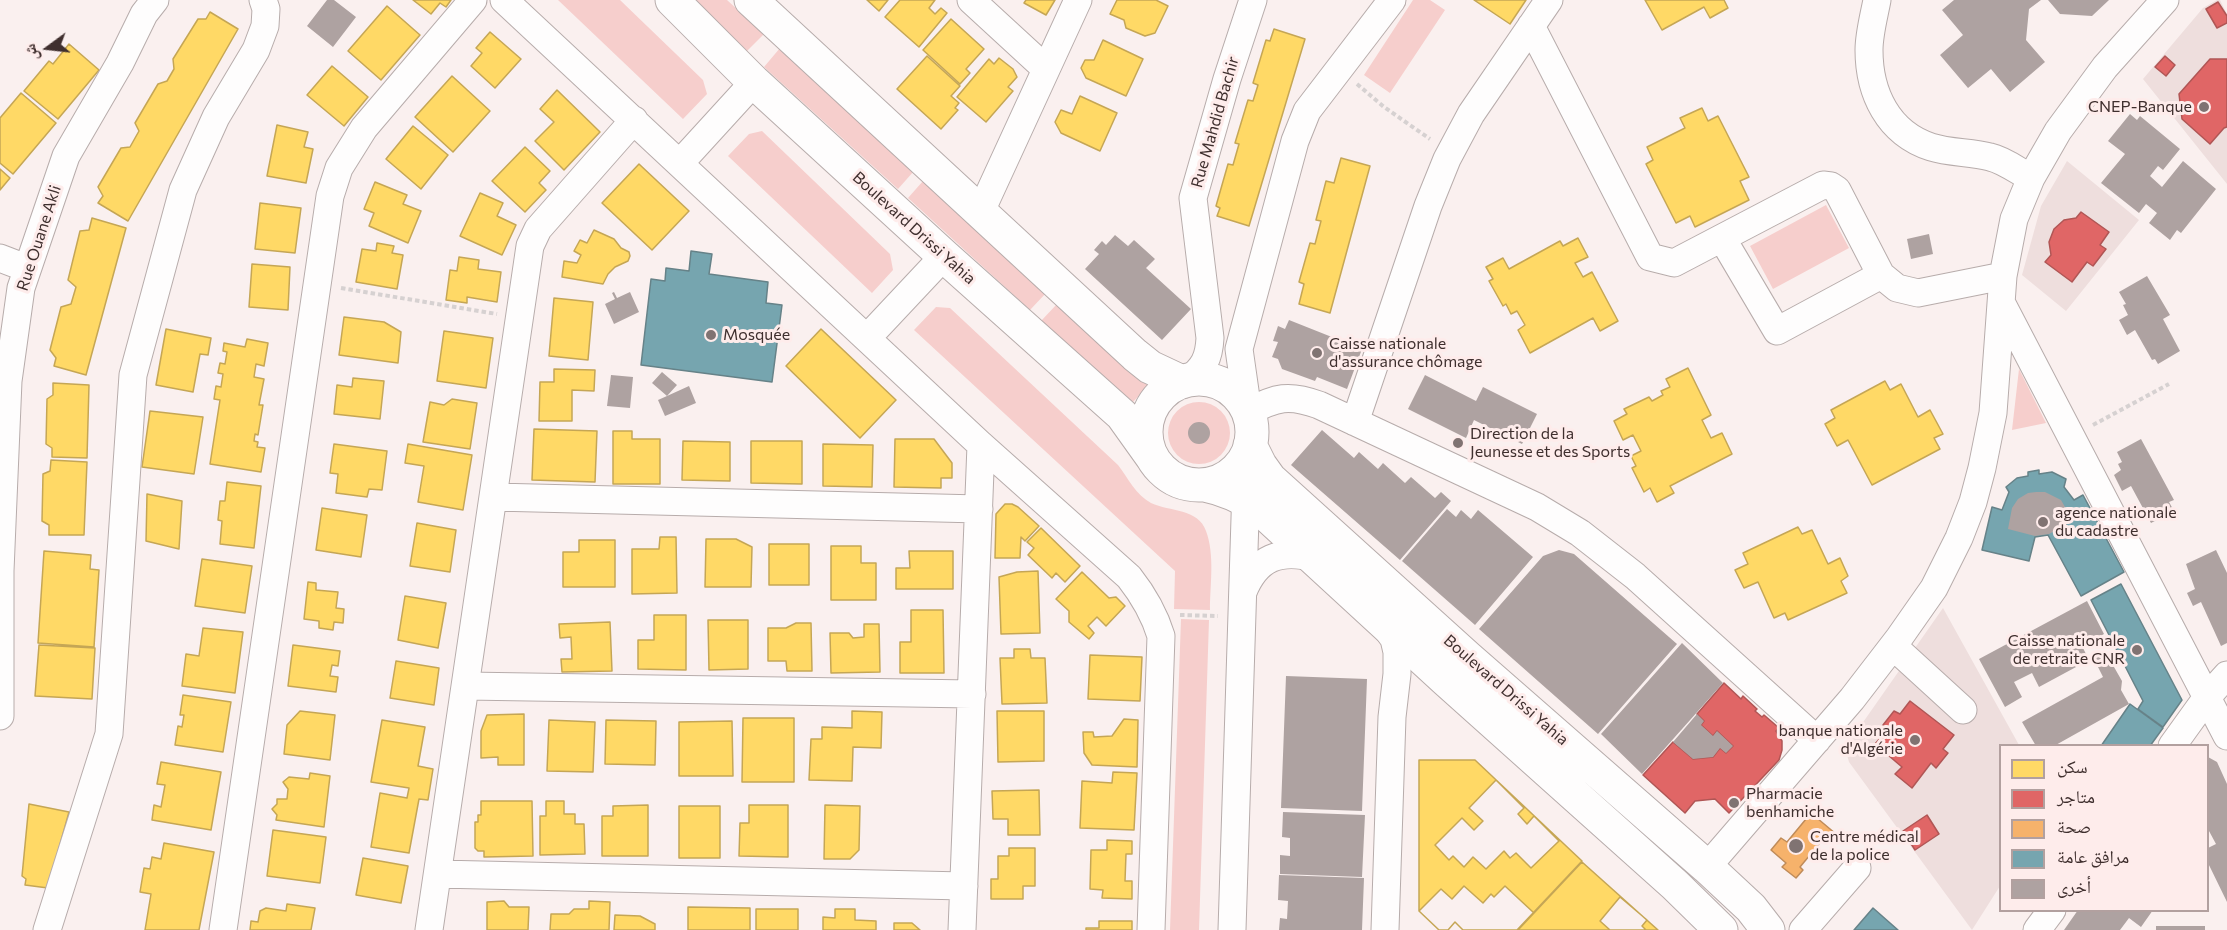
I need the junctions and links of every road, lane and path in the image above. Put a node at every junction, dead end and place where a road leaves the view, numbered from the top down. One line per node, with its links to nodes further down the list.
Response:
1 (262, 0): 67 (street)
2 (473, 0): 68 (street)
3 (504, 0): 18 (street)
4 (672, 0): 17 (main road, Boulevard Drissi Yahia)
5 (752, 0): 22 (main road)
6 (971, 0): 15 (street)
7 (1078, 0): 15 (street)
8 (1253, 0): 32 (street, Rue Mahdid Bachir)
9 (1392, 0): 34 (street)
10 (1549, 0): 14 (street)
11 (1877, 0): 21 (street)
12 (2165, 0): 21 (street)
13 (142, 5): 25 (street, Rue Ouane Akli)
14 (1531, 26): 19 (street); 23 (street)
15 (1046, 69): 22 (street)
16 (1352, 80): 19 (path)
17 (754, 82): 20 (street); 24 (main road, Boulevard Drissi Yahia)
18 (634, 120): 20 (street); 41 (street)
19 (1450, 153): 36 (street)
20 (680, 163): 31 (street)
21 (2031, 178): 27 (street)
22 (981, 211): 32 (main road)
23 (1722, 238): 26 (street); 26 (street)
24 (944, 256): 31 (street); 39 (main road, Boulevard Drissi Yahia)
25 (8, 262): 58 (street, Rue Ouane Akli)
26 (1881, 275): 27 (street)
27 (2003, 276): 29 (street)
28 (343, 289): 30 (path)
29 (2002, 304): 50 (street); 55 (street)
30 (486, 312)
31 (867, 338): 37 (street)
32 (1185, 381): 34 (main road); 39 (main road)
33 (2169, 384): 35 (path)
34 (1248, 412): 36 (street); 38 (main road)
35 (2105, 419)
36 (1355, 422): 60 (street)
37 (981, 445): 43 (street); 71 (street)
38 (1249, 450): 40 (main road); 42 (street); 62 (main road, Boulevard Drissi Yahia)
39 (1152, 457): 40 (main road)
40 (1199, 485): 42 (main road, Boulevard Drissi Yahia); 44 (street)
41 (494, 498): 43 (street); 53 (street)
42 (1246, 499): 44 (street); 45 (main road, Boulevard Drissi Yahia)
43 (979, 509): 54 (street)
44 (1245, 538): 46 (street)
45 (1315, 558): 46 (street); 49 (main road, Boulevard Drissi Yahia)
46 (1243, 594): 72 (street)
47 (1176, 615): 48 (path)
48 (1210, 616)
49 (1380, 618): 52 (main road, Boulevard Drissi Yahia); 56 (street)
50 (1893, 646): 57 (street); 60 (street)
51 (2227, 675): 55 (street)
52 (1446, 680): 56 (street); 74 (main road, Boulevard Drissi Yahia)
53 (466, 686): 54 (street); 64 (street)
54 (972, 694): 65 (street)
55 (2208, 696): 59 (street); 61 (street)
56 (1396, 699): 73 (street)
57 (1963, 710)
58 (0, 716)
59 (2227, 736)
60 (1817, 740): 62 (street)
61 (2173, 744)
62 (1707, 867): 75 (main road, Boulevard Drissi Yahia)
63 (1857, 868): 76 (street)
64 (438, 874): 65 (street); 69 (street)
65 (964, 886): 70 (street)
66 (2050, 912): 77 (street)
67 (47, 930)
68 (223, 930)
69 (429, 930)
70 (962, 930)
71 (1151, 930)
72 (1232, 930)
73 (1385, 930)
74 (1721, 930)
75 (1768, 930)
76 (1803, 930)
77 (2037, 930)

